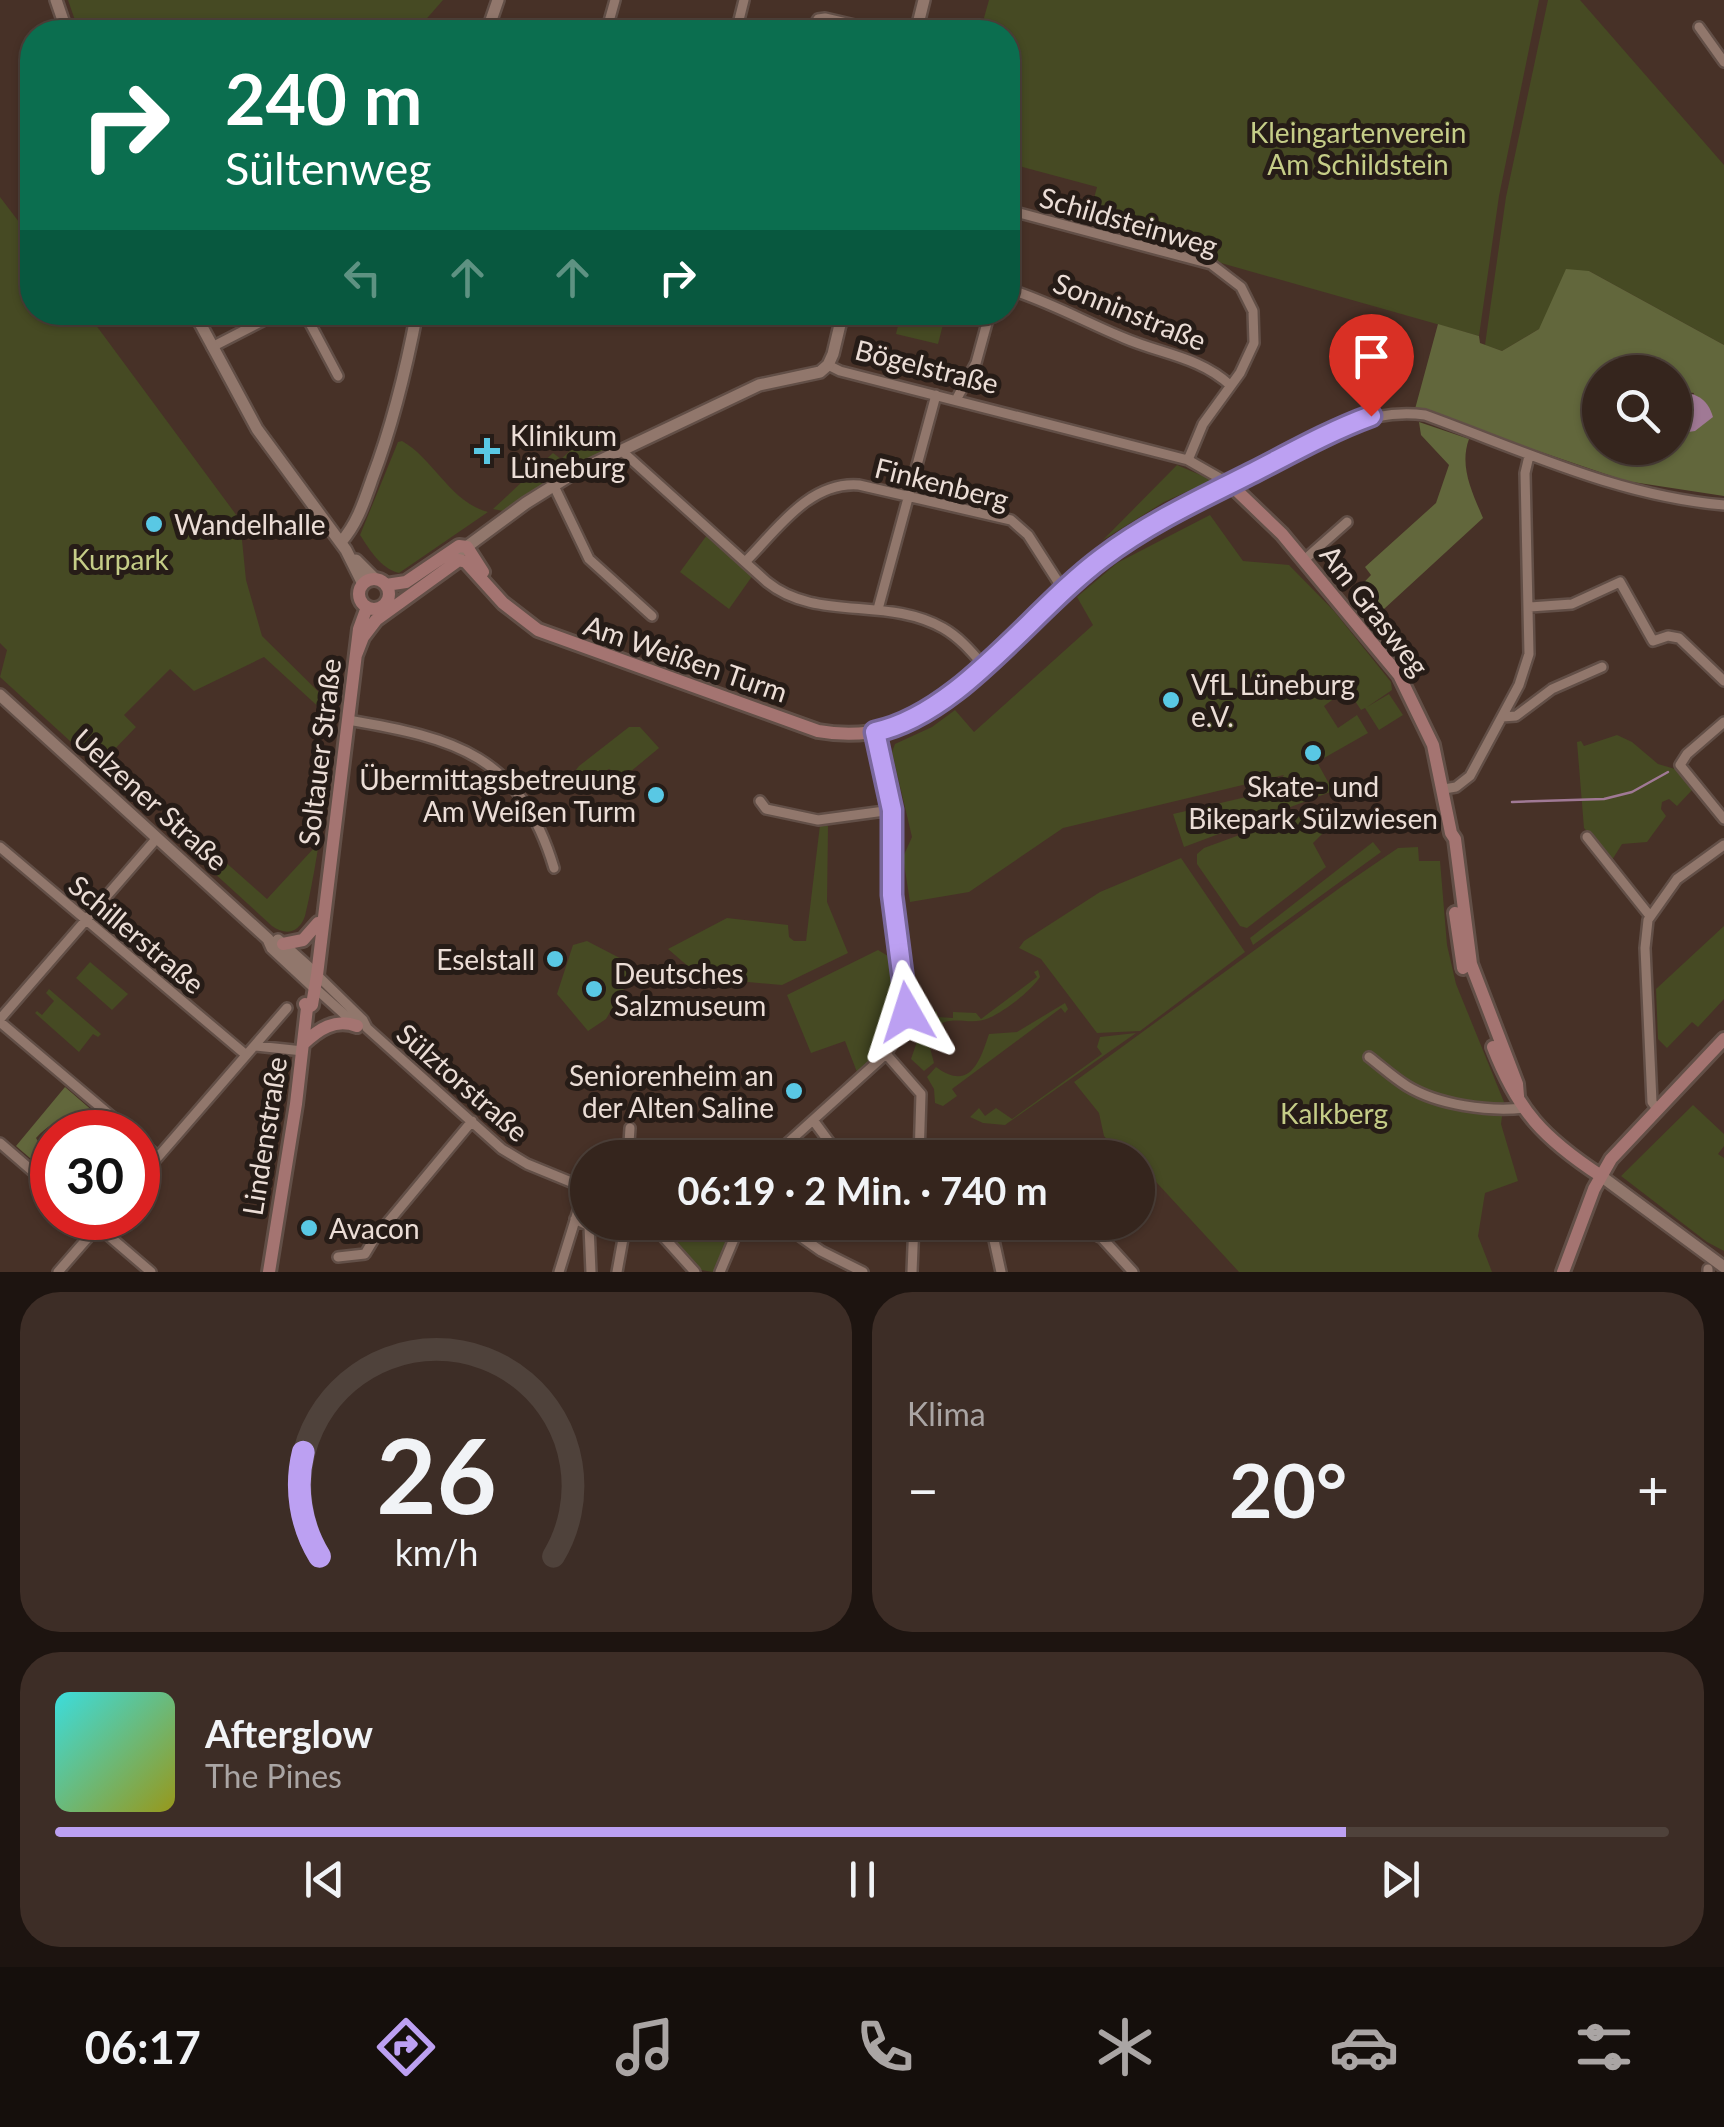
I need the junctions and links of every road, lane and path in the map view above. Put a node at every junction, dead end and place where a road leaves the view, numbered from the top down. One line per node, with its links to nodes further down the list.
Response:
1 (1698, 27): 2 (street)
2 (1724, 62)
3 (1020, 213): 14 (street, Schildsteinweg)
4 (1020, 293): 14 (street, Sonninstraße)
5 (201, 325): 11 (street, Soltauer Straße)
6 (254, 325): 11 (street)
7 (311, 325): 13 (street)
8 (413, 325): 25 (street)
9 (839, 325): 12 (street)
10 (986, 325): 16 (street)
11 (212, 346): 25 (street, Soltauer Straße)
12 (828, 365): 15 (street, Bögelstraße); 17 (street, Bögelstraße)
13 (338, 376)
14 (1230, 385): 19 (street)
15 (936, 395): 16 (street, Bögelstraße); 22 (street)
16 (956, 400): 19 (street, Bögelstraße)
17 (623, 452): 20 (street, Bögelstraße); 28 (street)
18 (1529, 456): 21 (street); 23 (street); 33 (street)
19 (1188, 460): 21 (street, Bögelstraße)
20 (554, 484): 26 (street, Bögelstraße); 35 (street)
21 (1230, 484): 27 (main road, Am Grasweg); 31 (main road, Am Weißen Turm)
22 (910, 496): 28 (street, Finkenberg); 31 (street, Finkenberg); 34 (street)
23 (1724, 505)
24 (1348, 522): 27 (street)
25 (344, 546): 30 (street, Soltauer Straße)
26 (464, 554): 29 (main road, Bögelstraße); 30 (main road, Bögelstraße); 44 (main road, Am Weißen Turm)
27 (1304, 560): 45 (main road, Am Grasweg)
28 (745, 562): 34 (street)
29 (424, 582): 30 (main road, Bögelstraße); 36 (main road, Bögelstraße)
30 (378, 586): 32 (main road, Soltauer Straße); 32 (main road)
31 (1064, 591): 37 (main road, Am Weißen Turm)
32 (367, 607): 36 (main road, Soltauer Straße)
33 (1530, 608): 39 (street); 41 (street)
34 (878, 609): 37 (street)
35 (652, 616)
36 (356, 655): 42 (main road, Soltauer Straße)
37 (983, 665): 44 (main road, Am Weißen Turm)
38 (1602, 666): 41 (street)
39 (1724, 681)
40 (0, 695): 50 (street, Uelzener Straße)
41 (1502, 717): 45 (street)
42 (348, 720): 53 (street); 54 (main road, Soltauer Straße)
43 (1724, 722): 48 (street)
44 (875, 732): 47 (street)
45 (1444, 789): 70 (main road, Am Grasweg)
46 (760, 800): 47 (street)
47 (892, 810): 68 (street)
48 (1722, 812)
49 (1587, 836): 55 (street)
50 (155, 841): 56 (street); 58 (street, Uelzener Straße)
51 (1724, 845): 55 (street)
52 (0, 847): 56 (street, Schillerstraße)
53 (554, 868)
54 (325, 905): 57 (main road, Soltauer Straße); 60 (main road, Soltauer Straße)
55 (1650, 916): 71 (street)
56 (86, 920): 62 (street); 67 (street, Schillerstraße)
57 (318, 923): 59 (main road); 60 (main road, Soltauer Straße)
58 (268, 939): 59 (street, Uelzener Straße); 60 (street, Uelzener Straße)
59 (284, 944): 60 (street, Uelzener Straße)
60 (312, 978): 63 (street, Sülztorstraße); 66 (main road, Lindenstraße)
61 (287, 1008): 65 (street)
62 (0, 1020): 72 (street)
63 (362, 1027): 66 (main road); 74 (street, Sülztorstraße)
64 (1724, 1040): 71 (main road)
65 (254, 1046): 66 (street); 67 (street)
66 (303, 1048): 101 (main road, Lindenstraße)
67 (245, 1054): 81 (street)
68 (886, 1054): 73 (street); 79 (street)
69 (1369, 1057): 70 (street)
70 (1521, 1102): 83 (main road)
71 (1657, 1109): 83 (main road)
72 (104, 1110)
73 (813, 1120): 77 (street); 78 (street)
74 (472, 1122): 84 (street, Sülztorstraße); 96 (street)
75 (630, 1128): 76 (street)
76 (629, 1140)
77 (791, 1140)
78 (828, 1140)
79 (920, 1140)
80 (0, 1144): 82 (street)
81 (160, 1154)
82 (30, 1169)
83 (1600, 1176): 97 (street); 110 (main road)
84 (570, 1181)
85 (570, 1236): 102 (street)
86 (86, 1240): 99 (street)
87 (120, 1240): 100 (street)
88 (590, 1240): 103 (street)
89 (623, 1240): 104 (street)
90 (666, 1240): 105 (street)
91 (734, 1240): 106 (street)
92 (805, 1240): 98 (street)
93 (913, 1240): 107 (street)
94 (994, 1240): 108 (street)
95 (1104, 1240): 109 (street)
96 (338, 1257)
97 (1724, 1268)
98 (857, 1271)
99 (58, 1272)
100 (151, 1272)
101 (269, 1272)
102 (559, 1272)
103 (591, 1272)
104 (617, 1272)
105 (694, 1272)
106 (720, 1272)
107 (912, 1272)
108 (1001, 1272)
109 (1133, 1272)
110 (1563, 1272)

